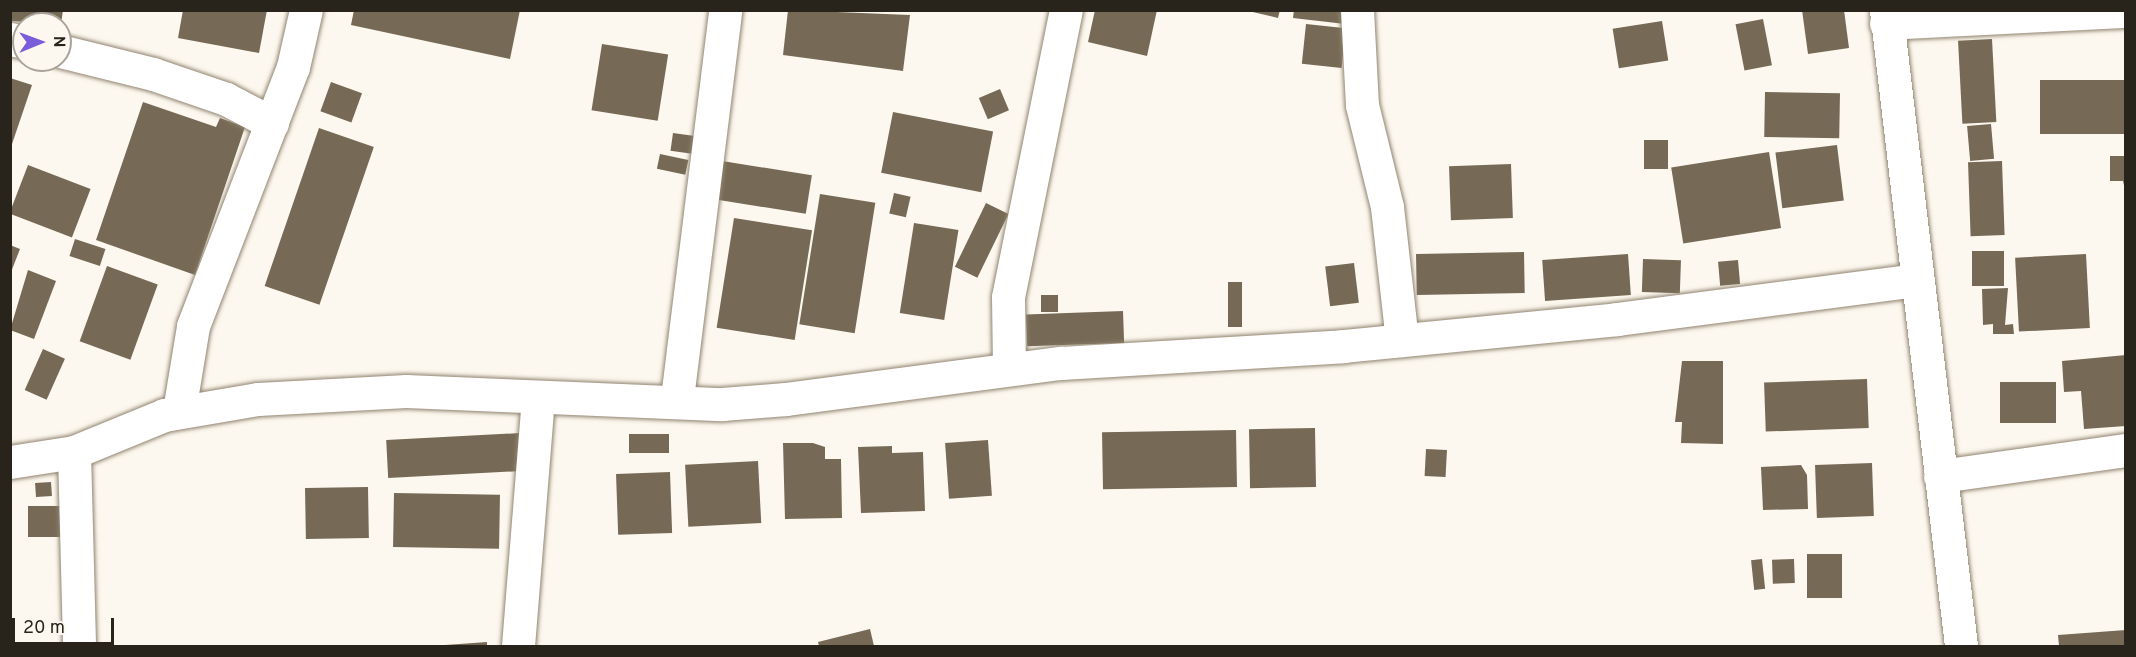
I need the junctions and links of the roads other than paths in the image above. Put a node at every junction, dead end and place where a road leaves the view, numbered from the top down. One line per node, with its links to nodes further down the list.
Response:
1 (306, 10): 8 (street)
2 (725, 10): 13 (street)
3 (1066, 10): 11 (street)
4 (1357, 10): 10 (street)
5 (2126, 10): 6 (street)
6 (1886, 17): 9 (street)
7 (72, 54): 8 (street)
8 (272, 123): 14 (street)
9 (1916, 280): 10 (street); 18 (street)
10 (1402, 340): 11 (street)
11 (1009, 368): 13 (street)
12 (537, 398): 13 (street); 14 (street); 20 (street)
13 (677, 398)
14 (179, 411): 16 (street)
15 (2126, 450): 18 (street)
16 (74, 452): 17 (street); 19 (street)
17 (10, 462)
18 (1940, 477): 21 (street)
19 (79, 646)
20 (518, 646)
21 (1961, 646)

